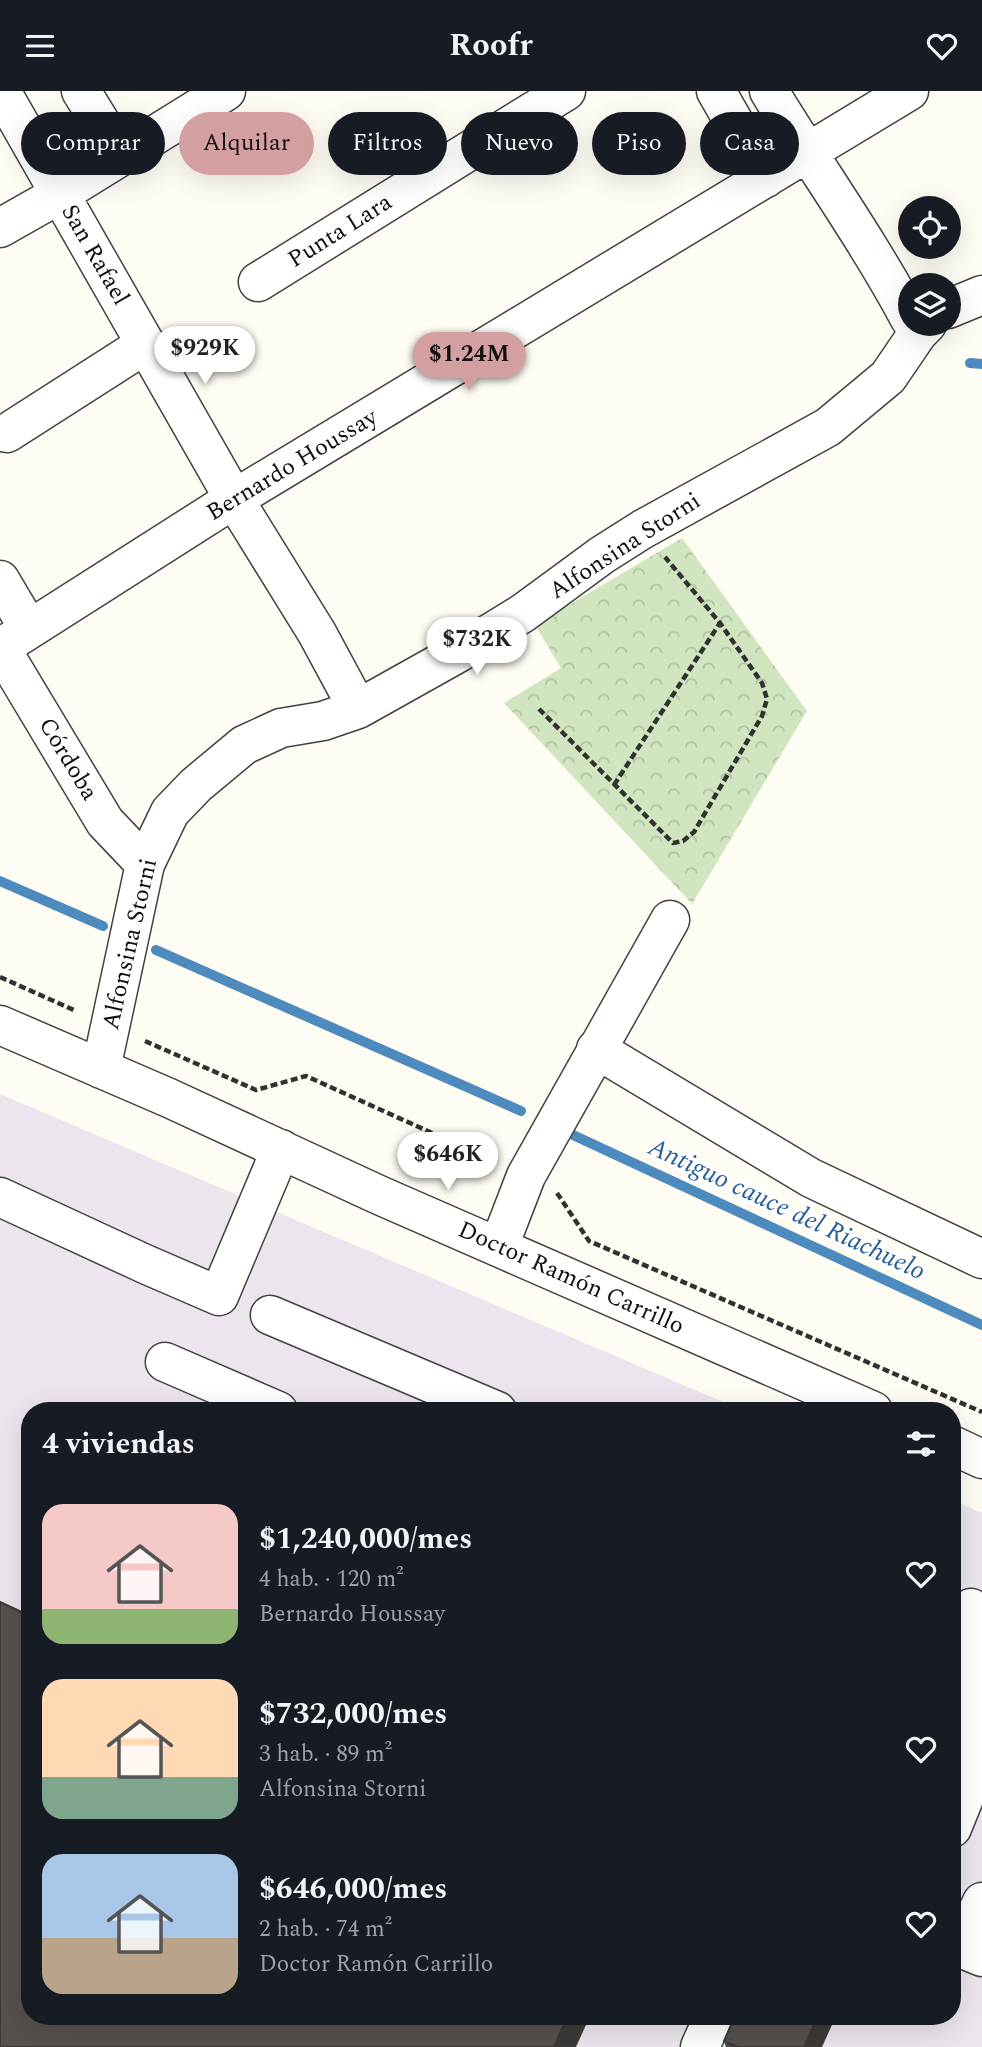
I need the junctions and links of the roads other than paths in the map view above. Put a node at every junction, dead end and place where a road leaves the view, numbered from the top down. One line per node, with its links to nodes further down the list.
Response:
1 (1, 91): 13 (street, San Rafael)
2 (81, 91): 8 (street)
3 (226, 91): 9 (street)
4 (566, 91): 15 (street, Punta Lara)
5 (716, 91): 12 (street)
6 (769, 91): 10 (street)
7 (909, 91): 10 (street, Bernardo Houssay)
8 (94, 112)
9 (165, 129)
10 (807, 153): 12 (street, Bernardo Houssay); 16 (street)
11 (90, 175): 13 (street)
12 (766, 177): 22 (street, Bernardo Houssay)
13 (60, 194): 14 (street); 20 (street, San Rafael)
14 (0, 228)
15 (258, 282)
16 (898, 294)
17 (982, 295): 18 (street)
18 (961, 304)
19 (911, 336): 25 (street, Alfonsina Storni)
20 (146, 344): 21 (street); 22 (street, San Rafael)
21 (7, 433)
22 (234, 499): 24 (street, Bernardo Houssay); 25 (street, San Rafael)
23 (0, 580): 24 (street, Córdoba)
24 (7, 643): 26 (street, Córdoba)
25 (358, 709): 26 (street, Alfonsina Storni)
26 (145, 864): 30 (street, Alfonsina Storni)
27 (670, 920): 29 (street)
28 (0, 1025): 30 (street, Doctor Ramón Carrillo)
29 (596, 1049): 33 (street); 34 (street)
30 (101, 1069): 31 (street, Doctor Ramón Carrillo)
31 (281, 1149): 32 (street); 33 (street, Doctor Ramón Carrillo)
32 (0, 1198)
33 (499, 1246): 39 (street, Doctor Ramón Carrillo)
34 (982, 1259)
35 (271, 1315): 38 (street)
36 (165, 1362): 37 (street)
37 (257, 1402)
38 (476, 1402)
39 (853, 1402)
40 (961, 1449): 41 (street)
41 (982, 1459)
42 (968, 1610): 43 (street)
43 (970, 1702): 44 (street)
44 (961, 1806)
45 (982, 1902): 46 (street)
46 (965, 1950)
47 (710, 2025): 48 (street)
48 (700, 2047)

